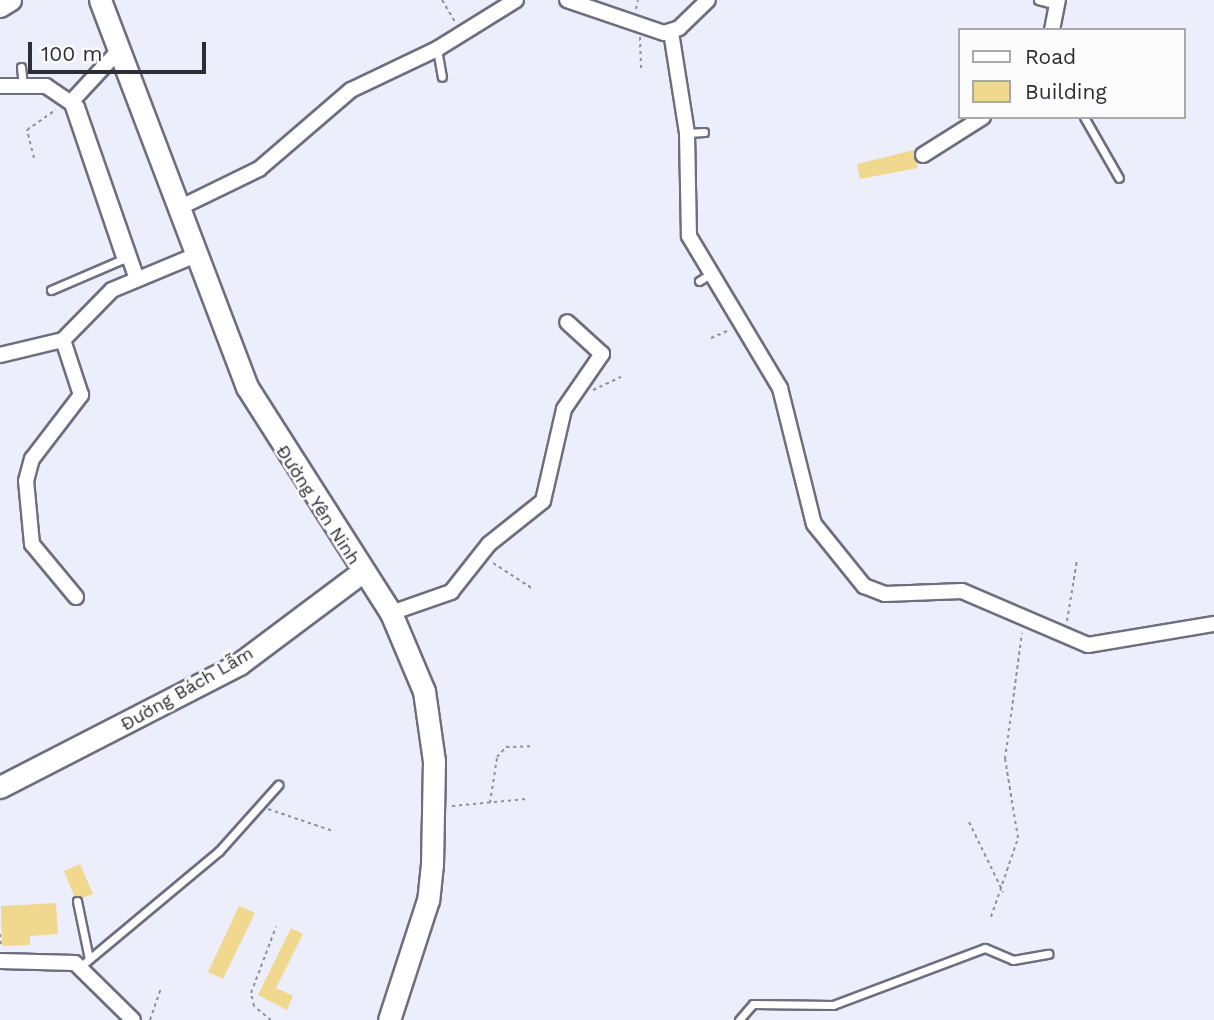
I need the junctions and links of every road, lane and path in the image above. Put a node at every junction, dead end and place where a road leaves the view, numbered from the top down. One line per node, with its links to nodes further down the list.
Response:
1 (11, 0): 9 (street)
2 (100, 0): 14 (main road, Đường Yên Ninh)
3 (442, 0): 13 (path)
4 (516, 0): 13 (street)
5 (567, 0): 10 (street)
6 (708, 0): 12 (street)
7 (1038, 0): 8 (lane)
8 (1058, 3): 11 (street)
9 (0, 7)
10 (639, 26): 12 (street); 17 (path)
11 (1052, 28)
12 (671, 32): 25 (street)
13 (462, 33): 15 (street)
14 (121, 48): 21 (street); 29 (main road, Đường Yên Ninh)
15 (437, 49): 18 (lane); 29 (street)
16 (21, 66): 20 (lane)
17 (641, 68)
18 (442, 77)
19 (0, 86): 20 (street)
20 (23, 86): 21 (street)
21 (68, 103): 27 (path); 31 (street); 32 (lane)
22 (980, 119): 26 (street)
23 (1085, 119): 28 (lane)
24 (704, 132): 25 (lane)
25 (687, 133): 34 (street)
26 (923, 155)
27 (34, 158)
28 (1119, 178)
29 (181, 207): 30 (main road, Đường Yên Ninh)
30 (196, 255): 31 (street); 40 (main road, Đường Yên Ninh)
31 (137, 279): 36 (street)
32 (51, 290)
33 (567, 322): 38 (street)
34 (744, 324): 35 (path); 44 (street)
35 (711, 338)
36 (63, 340): 37 (street); 42 (street)
37 (0, 355)
38 (479, 555): 41 (path); 43 (street)
39 (1077, 559): 46 (path)
40 (362, 572): 43 (main road, Đường Yên Ninh); 49 (main road, Đường Bách Lẫm)
41 (533, 589)
42 (76, 597)
43 (391, 613): 53 (main road, Đường Yên Ninh)
44 (1025, 621): 46 (street); 56 (path)
45 (1214, 624): 46 (street)
46 (1062, 638)
47 (530, 746): 51 (path)
48 (278, 785): 52 (lane)
49 (0, 787)
50 (527, 799): 51 (path)
51 (490, 803): 53 (path)
52 (260, 805): 55 (path); 62 (lane)
53 (434, 807): 67 (main road, Đường Yên Ninh)
54 (969, 822): 56 (path)
55 (333, 831)
56 (1004, 893): 58 (path)
57 (76, 901): 62 (lane)
58 (991, 917)
59 (276, 927): 66 (path)
60 (1048, 954): 68 (lane)
61 (0, 961): 62 (street)
62 (85, 962): 64 (street)
63 (161, 988): 65 (path)
64 (133, 1020)
65 (149, 1020)
66 (271, 1020)
67 (389, 1020)
68 (739, 1020)

